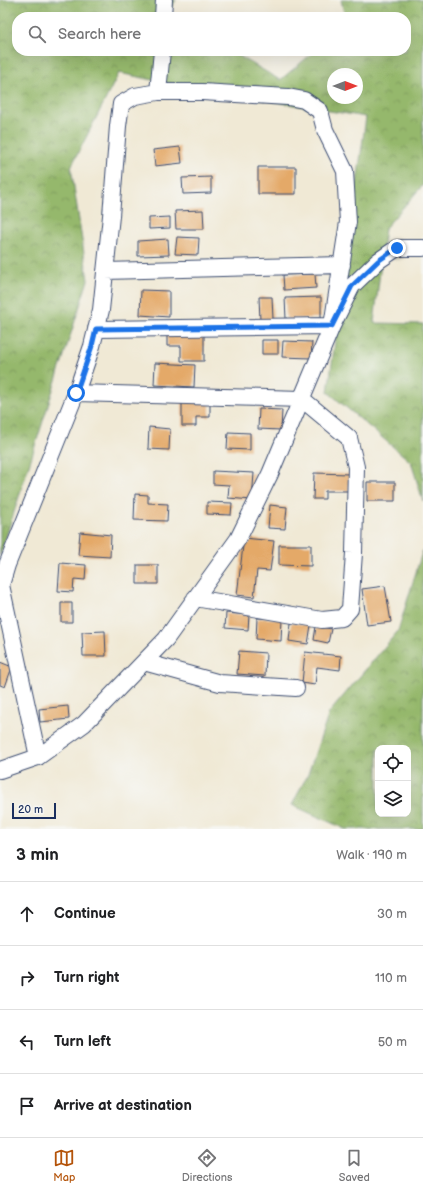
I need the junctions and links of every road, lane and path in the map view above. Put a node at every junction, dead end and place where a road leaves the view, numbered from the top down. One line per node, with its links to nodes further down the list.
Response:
1 (164, 0): 2 (street)
2 (163, 12)
3 (162, 56): 4 (street)
4 (158, 92): 6 (street); 7 (street)
5 (423, 248): 8 (street)
6 (342, 265): 7 (street); 8 (street)
7 (105, 271): 9 (street)
8 (332, 326): 9 (street); 11 (street)
9 (96, 329): 10 (street)
10 (76, 393): 11 (street); 15 (street)
11 (302, 399): 12 (street); 12 (street)
12 (195, 598): 13 (street)
13 (144, 662): 14 (street); 15 (street)
14 (296, 688)
15 (38, 757): 16 (street)
16 (0, 770)

